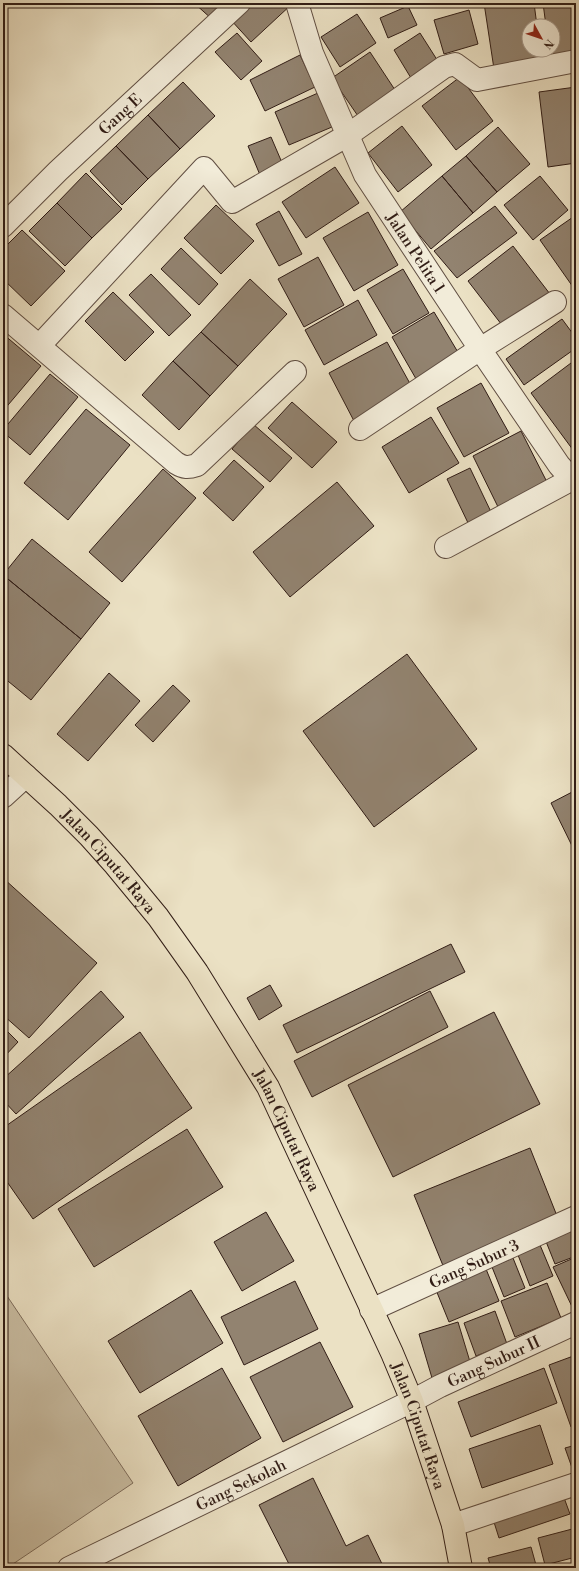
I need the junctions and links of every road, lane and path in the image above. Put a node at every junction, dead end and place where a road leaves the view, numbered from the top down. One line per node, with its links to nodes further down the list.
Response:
1 (239, 3): 5 (street, Gang E)
2 (297, 3): 4 (street, Jalan Pelita 1)
3 (576, 61): 4 (street)
4 (348, 135): 8 (street); 9 (street, Jalan Pelita 1)
5 (3, 226)
6 (555, 302): 9 (street)
7 (3, 315): 8 (street)
8 (40, 345): 10 (street)
9 (480, 349): 11 (street); 12 (street, Jalan Pelita 1)
10 (294, 372)
11 (360, 429)
12 (576, 477): 13 (street)
13 (446, 547)
14 (3, 755): 15 (main road, Jalan Ciputat Raya)
15 (26, 776): 16 (street); 18 (main road, Jalan Ciputat Raya)
16 (3, 797)
17 (576, 1217): 18 (street, Gang Subur 3)
18 (371, 1310): 20 (main road, Jalan Ciputat Raya)
19 (576, 1323): 20 (street, Gang Subur II)
20 (412, 1401): 22 (main road, Jalan Ciputat Raya); 23 (street, Gang Sekolah)
21 (576, 1484): 22 (street)
22 (453, 1525): 24 (main road, Jalan Ciputat Raya)
23 (69, 1568)
24 (461, 1568)

